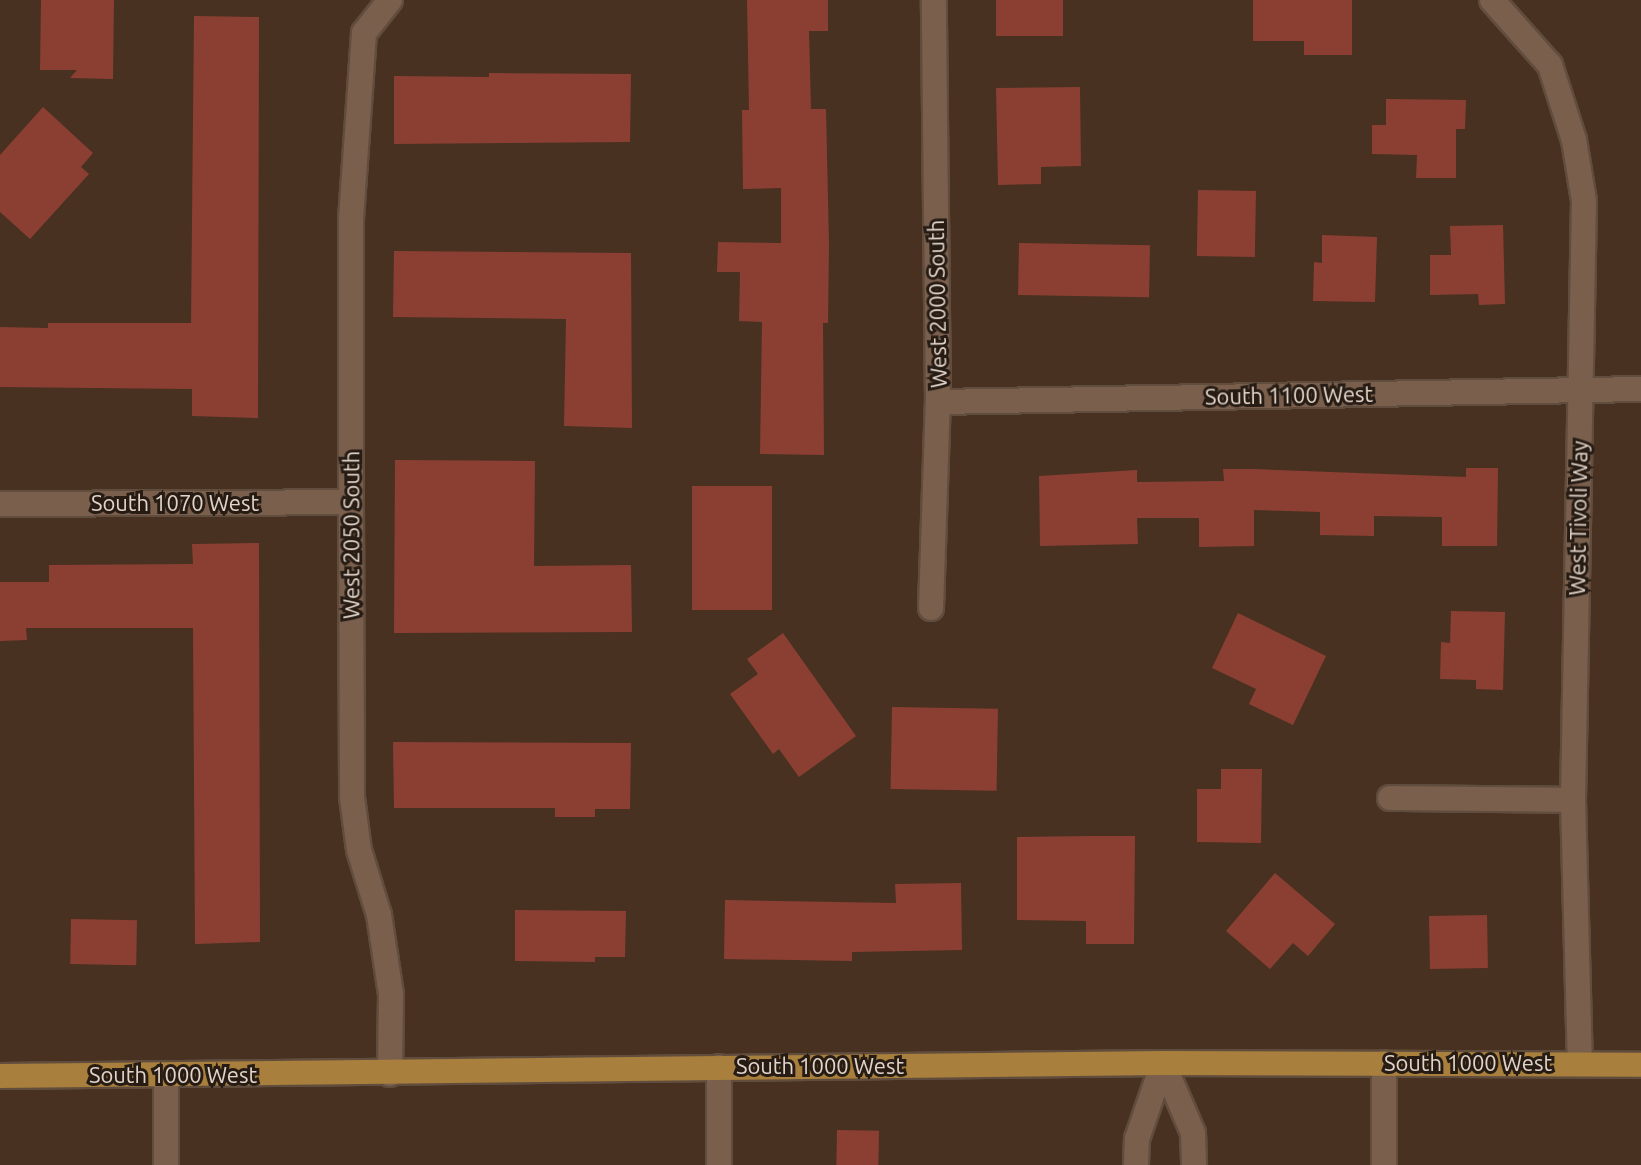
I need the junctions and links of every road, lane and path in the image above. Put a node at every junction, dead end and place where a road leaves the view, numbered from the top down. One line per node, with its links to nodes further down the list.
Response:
1 (390, 0): 7 (street, West 2050 South)
2 (934, 0): 6 (street, West 2000 South)
3 (1492, 0): 4 (street, West Tivoli Way)
4 (1580, 389): 5 (street, South 1100 West); 6 (street, South 1100 West); 11 (street, West Tivoli Way)
5 (1641, 389)
6 (938, 402): 9 (street, West 2000 South)
7 (351, 502): 8 (street, South 1070 West); 17 (street, West 2050 South)
8 (0, 504)
9 (931, 608)
10 (1390, 798): 11 (street)
11 (1573, 800): 14 (street, West Tivoli Way)
12 (1163, 1063): 13 (main road, South 1000 West); 16 (main road, South 1000 West); 22 (street); 23 (street)
13 (1384, 1063): 14 (main road, South 1000 West); 24 (street)
14 (1580, 1063): 15 (main road, South 1000 West)
15 (1641, 1065)
16 (719, 1067): 17 (main road, South 1000 West); 21 (street)
17 (390, 1074): 18 (main road, South 1000 West)
18 (166, 1075): 19 (main road, South 1000 West); 20 (street)
19 (0, 1076)
20 (166, 1165)
21 (719, 1165)
22 (1136, 1165)
23 (1194, 1165)
24 (1384, 1165)

